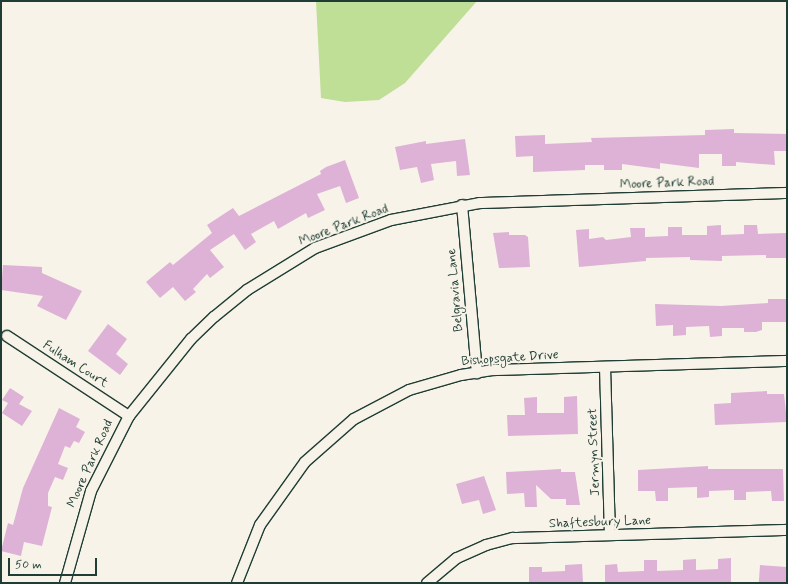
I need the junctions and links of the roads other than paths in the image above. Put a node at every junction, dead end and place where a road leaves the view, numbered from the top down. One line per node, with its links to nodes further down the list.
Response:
1 (787, 193): 2 (street, Moore Park Road)
2 (462, 205): 6 (street, Belgravia Lane); 7 (street, Moore Park Road)
3 (7, 336): 7 (street, Fulham Court)
4 (787, 361): 5 (street, Bishopsgate Drive)
5 (605, 367): 6 (street, Bishopsgate Drive); 9 (street, Jermyn Street)
6 (477, 372): 11 (street, Bishopsgate Drive)
7 (129, 416): 10 (street, Moore Park Road)
8 (787, 530): 9 (street, Shaftesbury Lane)
9 (610, 535): 12 (street, Shaftesbury Lane)
10 (65, 583)
11 (237, 583)
12 (427, 583)

